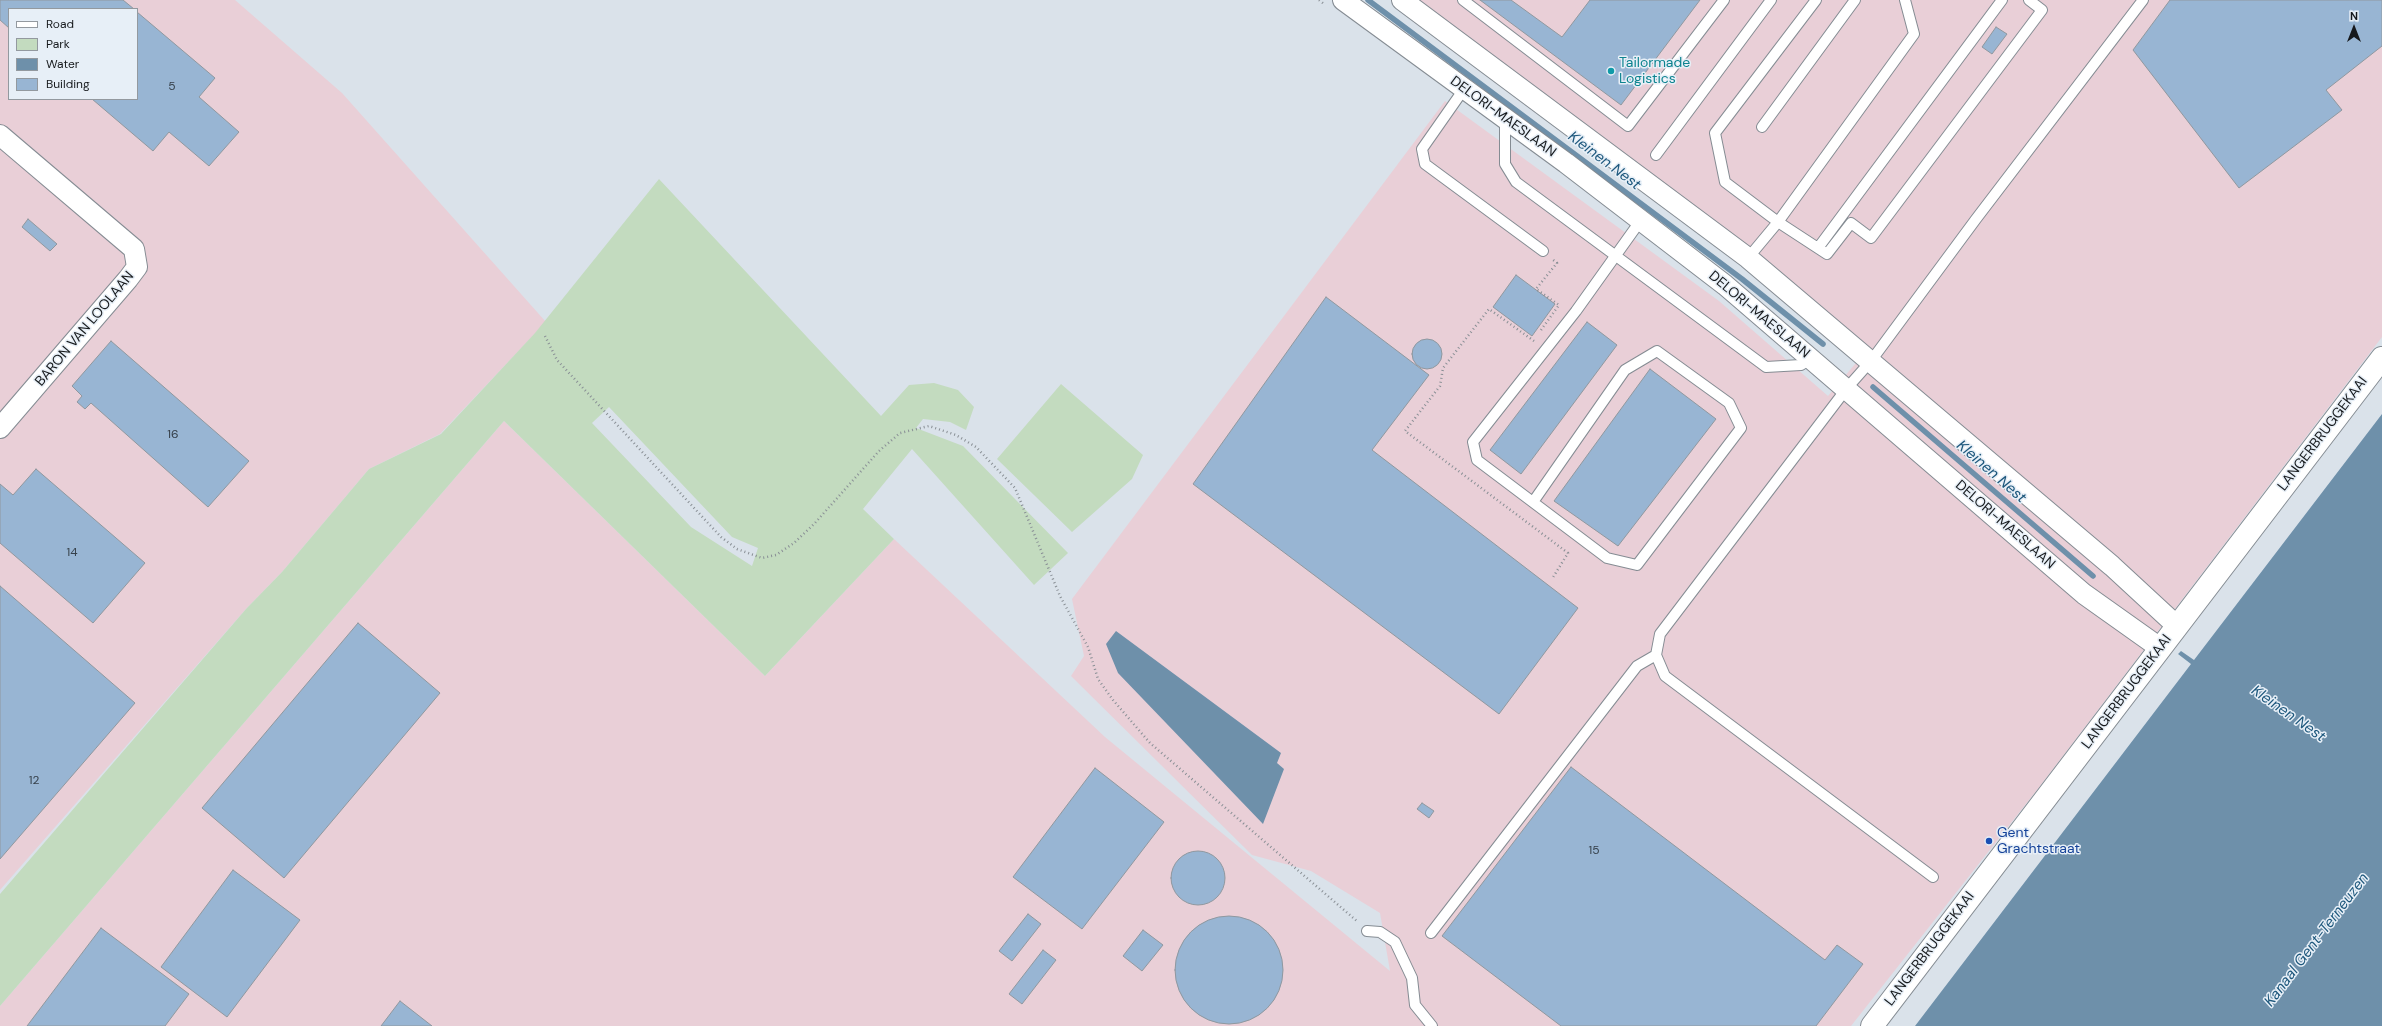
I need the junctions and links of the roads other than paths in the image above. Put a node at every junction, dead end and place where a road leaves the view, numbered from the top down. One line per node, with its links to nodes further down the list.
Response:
1 (1343, 0): 12 (street, DELORI-MAESLAAN)
2 (1402, 0): 22 (street)
3 (1463, 0): 4 (lane)
4 (1724, 0)
5 (1771, 0): 16 (lane)
6 (1816, 0): 18 (lane)
7 (1855, 0): 14 (lane)
8 (1905, 0): 18 (lane)
9 (2002, 0): 19 (lane)
10 (2029, 0): 19 (lane)
11 (2143, 0): 25 (lane)
12 (1464, 89): 13 (street, DELORI-MAESLAAN); 20 (lane)
13 (1505, 119): 17 (street, DELORI-MAESLAAN); 21 (lane)
14 (1762, 127)
15 (0, 135): 27 (street, BARON VAN LOOLAAN)
16 (1656, 155)
17 (1640, 220): 21 (lane); 23 (street, DELORI-MAESLAAN)
18 (1778, 222): 19 (lane); 22 (lane)
19 (1818, 248)
20 (1543, 251)
21 (1614, 256): 23 (lane); 28 (lane)
22 (1748, 258): 25 (street)
23 (1812, 358): 26 (street, DELORI-MAESLAAN)
24 (2382, 358): 29 (main road, LANGERBRUGGEKAAI)
25 (1871, 361): 26 (lane); 29 (street)
26 (1847, 388): 30 (street, DELORI-MAESLAAN); 31 (lane)
27 (0, 428)
28 (1533, 502): 28 (lane)
29 (2177, 626): 30 (main road, LANGERBRUGGEKAAI)
30 (2160, 648): 36 (main road, LANGERBRUGGEKAAI)
31 (1656, 655): 32 (lane); 34 (lane)
32 (1933, 877)
33 (1367, 931): 35 (lane)
34 (1431, 933)
35 (1432, 1026)
36 (1872, 1026)

